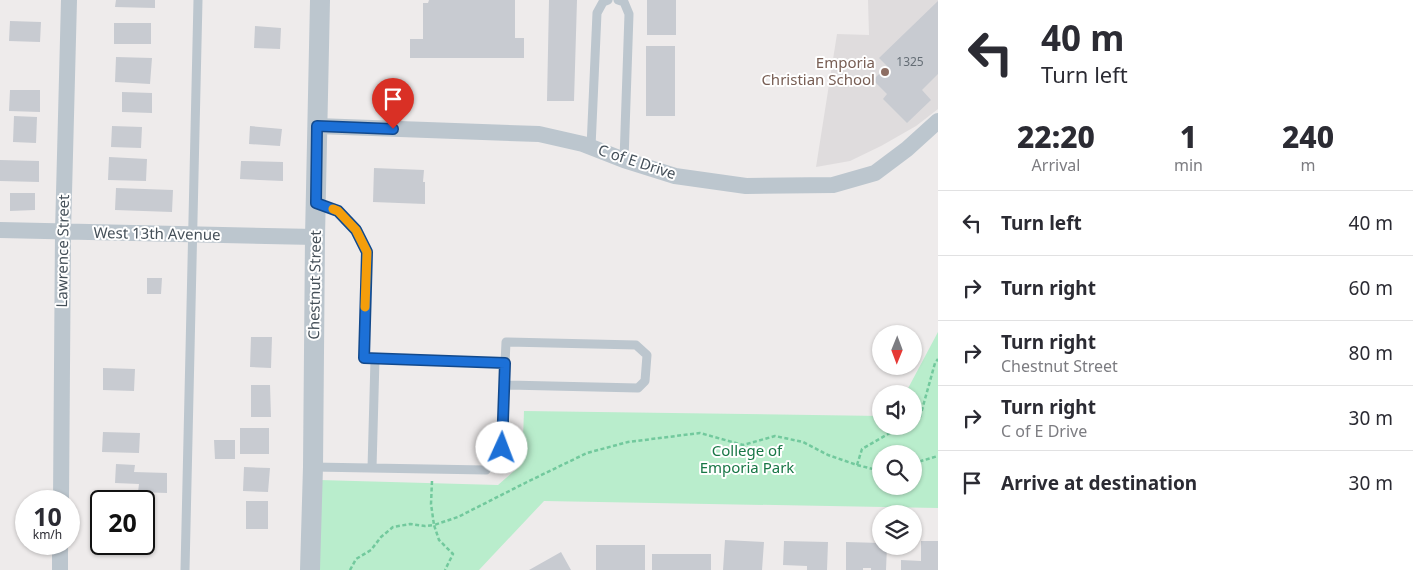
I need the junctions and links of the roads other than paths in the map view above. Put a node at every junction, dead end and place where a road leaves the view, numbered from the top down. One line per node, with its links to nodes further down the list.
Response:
1 (69, 0): 12 (street, Lawrence Street)
2 (198, 0): 13 (lane)
3 (320, 0): 7 (street, Chestnut Street)
4 (608, 0): 8 (lane)
5 (618, 0): 9 (lane)
6 (938, 121): 9 (street, C of E Drive)
7 (317, 126): 8 (street, C of E Drive); 10 (street, Chestnut Street)
8 (591, 147): 9 (street, C of E Drive)
9 (624, 160)
10 (316, 203): 14 (street, Chestnut Street); 15 (lane)
11 (0, 230): 12 (street, West 13th Avenue)
12 (63, 232): 13 (street, West 13th Avenue); 20 (street, Lawrence Street)
13 (192, 234): 14 (street, West 13th Avenue); 23 (lane)
14 (315, 237): 18 (street, Chestnut Street)
15 (375, 359): 16 (lane); 19 (lane)
16 (505, 363): 17 (lane); 17 (lane)
17 (504, 385): 19 (lane)
18 (313, 467): 19 (lane); 24 (street, Chestnut Street)
19 (372, 468)
20 (61, 490)
21 (60, 555): 22 (street)
22 (60, 570)
23 (185, 570)
24 (310, 570)

